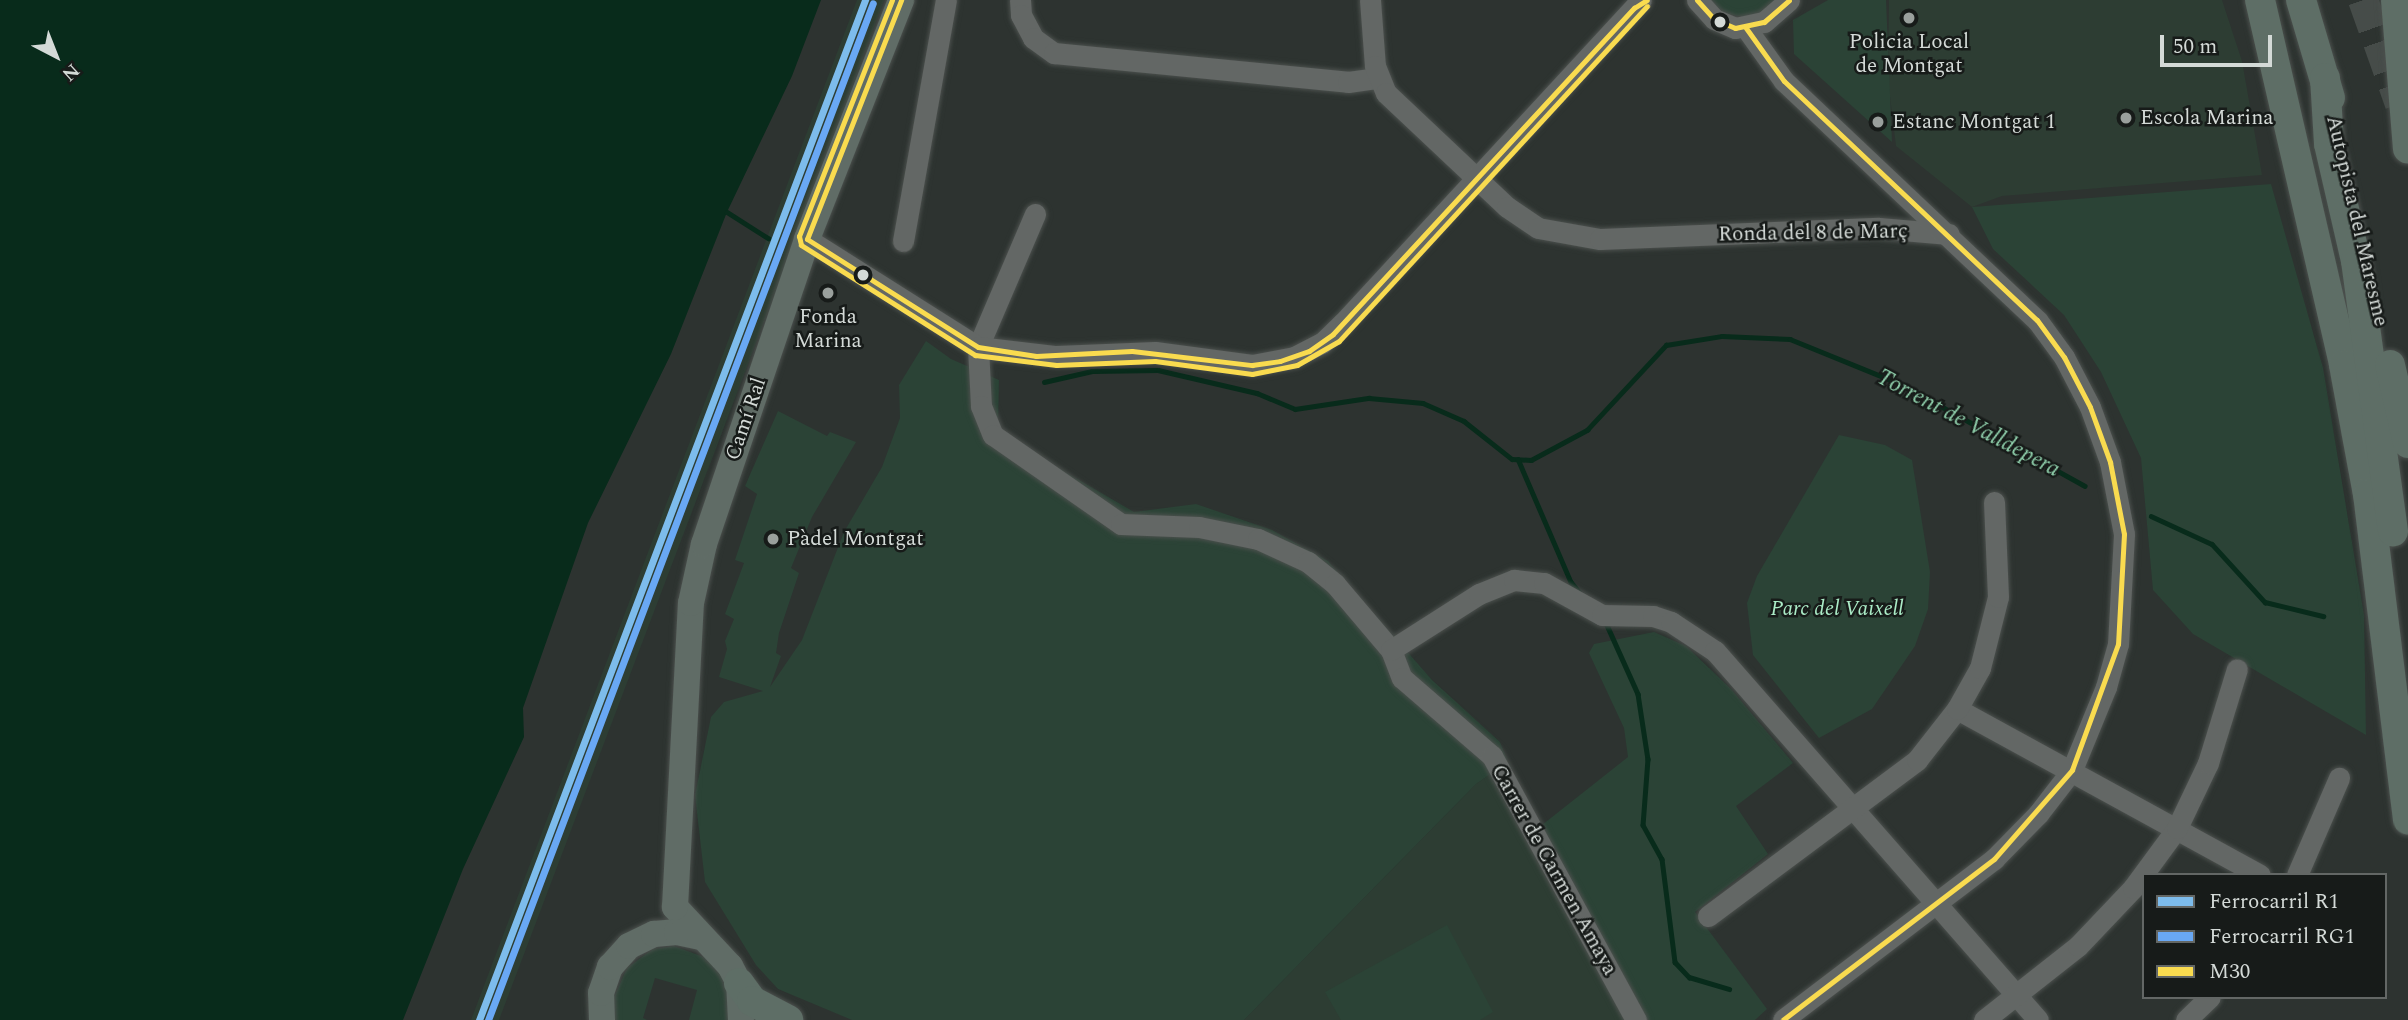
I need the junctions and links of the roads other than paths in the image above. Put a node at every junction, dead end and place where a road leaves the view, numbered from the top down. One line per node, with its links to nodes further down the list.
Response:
1 (901, 0): 18 (main road, Camí Ral)
2 (946, 0): 19 (street)
3 (1020, 0): 13 (street)
4 (1370, 0): 13 (street)
5 (1697, 0): 11 (street)
6 (1789, 0): 11 (street)
7 (2260, 0): 30 (highway)
8 (2301, 0): 12 (highway, Autopista del Maresme)
9 (2396, 0): 14 (highway)
10 (1641, 3): 15 (street)
11 (1746, 28): 17 (street)
12 (2325, 78): 21 (highway, Autopista del Maresme); 26 (highway)
13 (1378, 79): 15 (street, Ronda del 8 de Març)
14 (2408, 149)
15 (1476, 178): 17 (street, Ronda del 8 de Març); 20 (street)
16 (1035, 214): 20 (street)
17 (1949, 234): 27 (street)
18 (807, 239): 20 (street); 32 (main road, Camí Ral)
19 (903, 241)
20 (978, 346): 23 (street, Carrer de Carmen Amaya)
21 (2408, 443)
22 (1994, 502): 25 (street)
23 (1391, 650): 29 (street); 47 (street, Carrer de Carmen Amaya)
24 (2238, 669): 31 (street)
25 (1957, 709): 27 (street); 29 (street)
26 (2408, 736)
27 (2072, 770): 31 (street); 37 (street)
28 (2339, 778): 35 (street)
29 (1854, 810): 37 (street); 38 (street)
30 (2408, 820)
31 (2176, 828): 33 (street); 34 (street)
32 (675, 856): 39 (main road); 40 (main road)
33 (2144, 873)
34 (2256, 873)
35 (2298, 873)
36 (2142, 875): 42 (street)
37 (1936, 904): 42 (street); 48 (street)
38 (1708, 916)
39 (653, 934): 40 (main road); 44 (main road)
40 (700, 937): 41 (main road)
41 (738, 983): 45 (main road); 46 (highway)
42 (2017, 996): 49 (street); 50 (street)
43 (2208, 999): 51 (street)
44 (602, 1020)
45 (741, 1020)
46 (788, 1020)
47 (1636, 1020)
48 (1783, 1020)
49 (1984, 1020)
50 (2038, 1020)
51 (2186, 1020)

